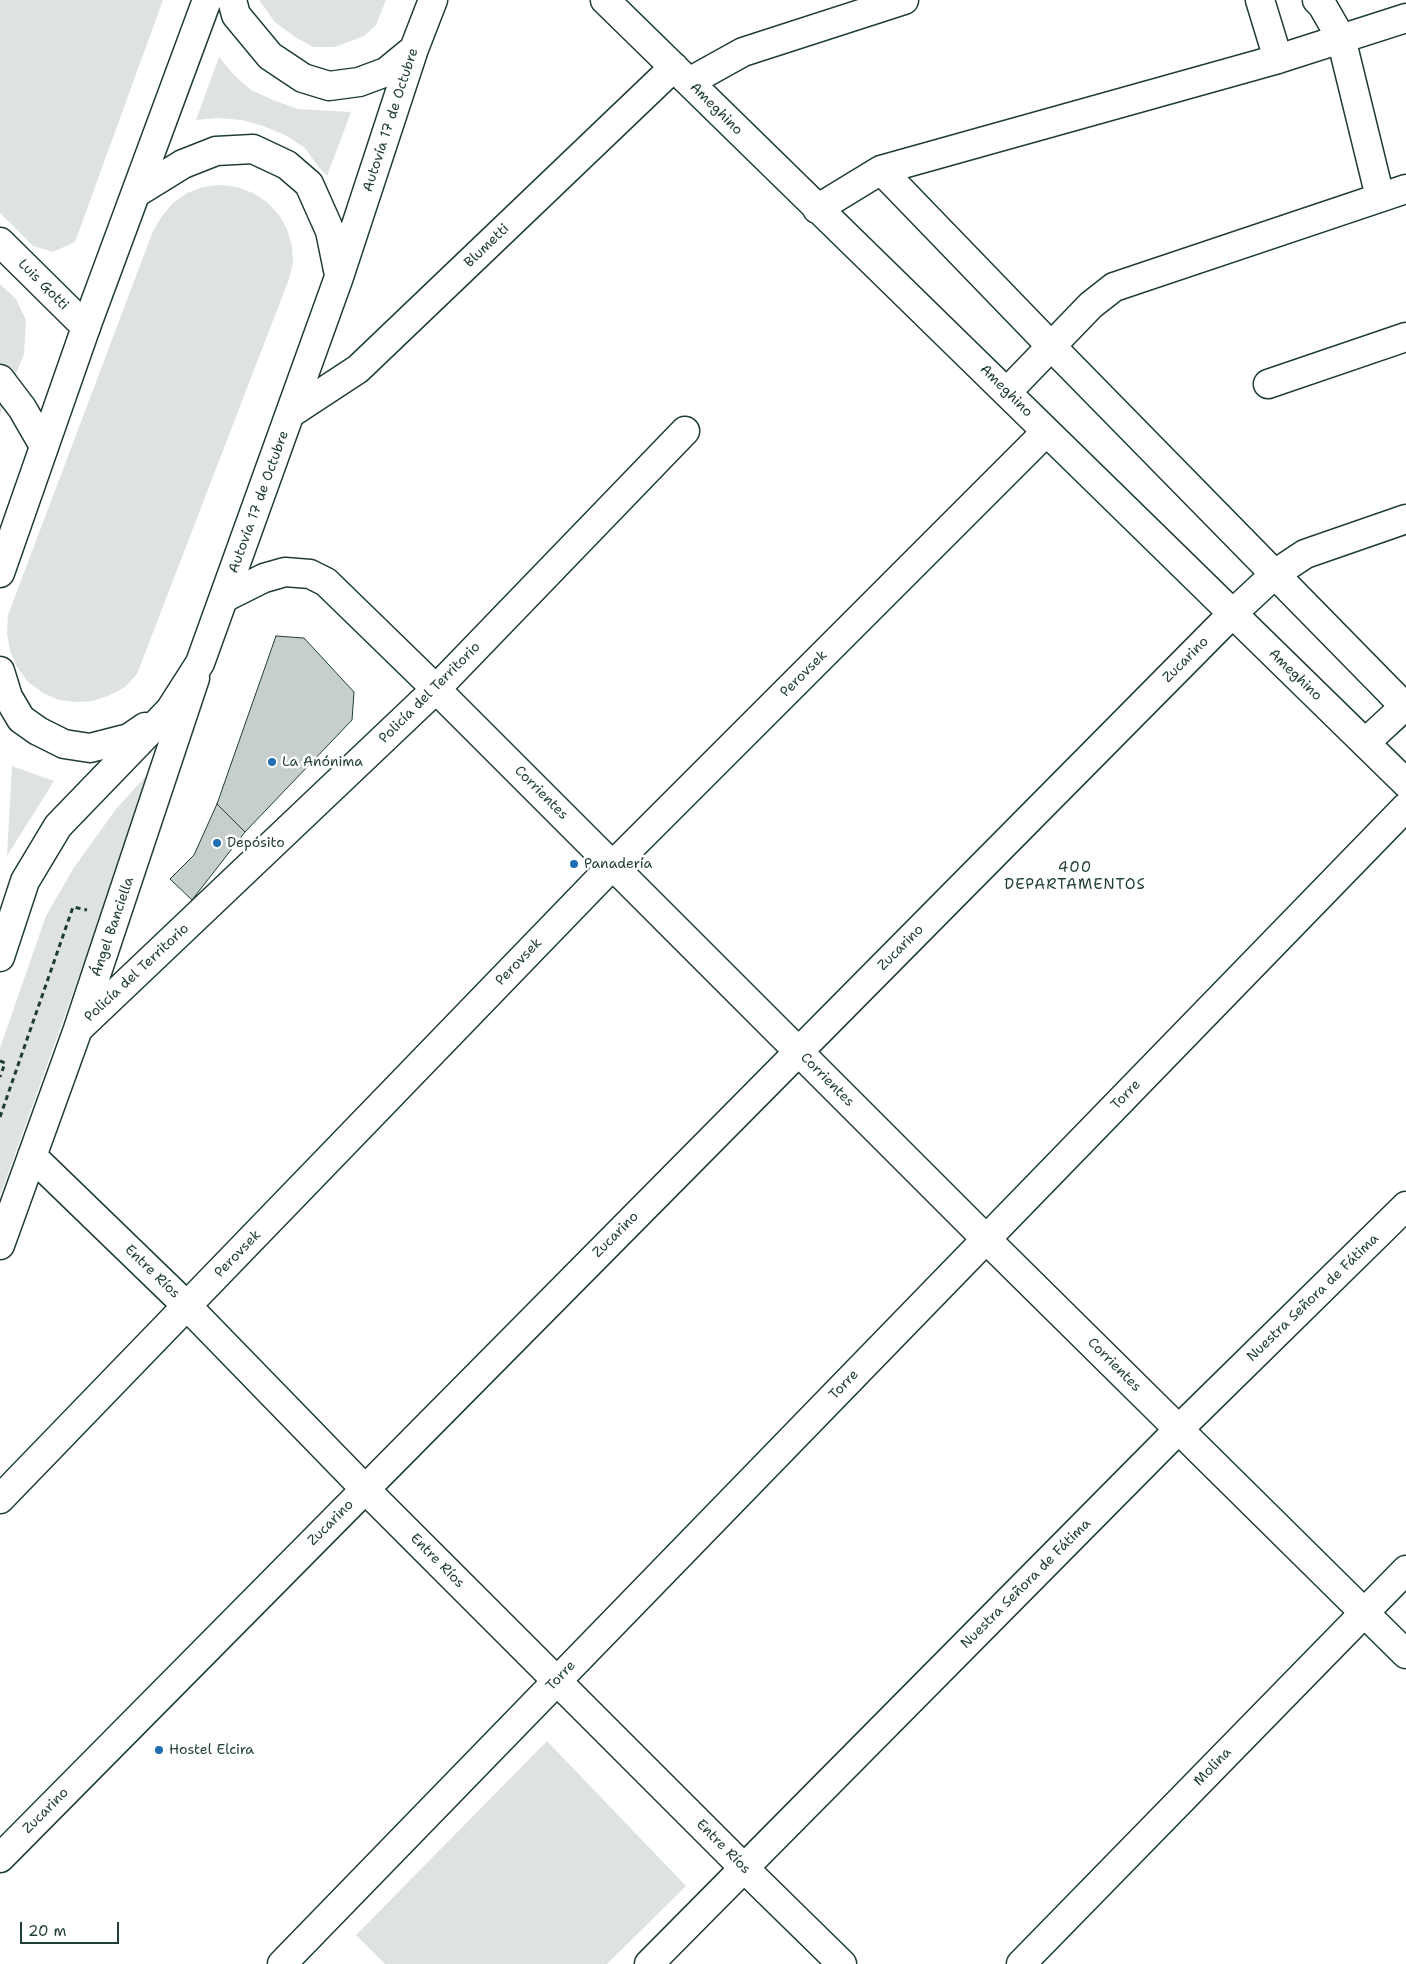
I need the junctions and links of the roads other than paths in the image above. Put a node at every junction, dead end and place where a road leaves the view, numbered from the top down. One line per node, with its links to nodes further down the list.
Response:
1 (207, 0): 15 (main road)
2 (232, 0): 10 (main road)
3 (433, 0): 10 (main road, Autovía 17 de Octubre)
4 (604, 0): 12 (main road, Ameghino)
5 (904, 0): 12 (main road, Blumetti)
6 (1260, 0): 11 (main road)
7 (1316, 0): 9 (main road)
8 (1406, 18): 9 (main road)
9 (1341, 38): 11 (main road); 16 (main road)
10 (414, 49): 19 (main road, Autovía 17 de Octubre)
11 (1278, 59): 13 (main road)
12 (682, 74): 17 (main road, Ameghino); 26 (main road, Blumetti)
13 (881, 170): 17 (main road); 22 (main road)
14 (1406, 189): 16 (main road)
15 (136, 193): 19 (main road); 20 (main road)
16 (1380, 197): 22 (main road)
17 (817, 209): 25 (main road, Ameghino)
18 (0, 242): 20 (main road, Luis Gotti)
19 (339, 277): 26 (main road, Autovía 17 de Octubre)
20 (86, 327): 29 (main road)
21 (1406, 338): 24 (main road)
22 (1051, 346): 25 (main road); 32 (main road)
23 (0, 378): 29 (main road)
24 (1268, 384)
25 (1007, 392): 28 (main road, Ameghino)
26 (291, 413): 33 (main road, Autovía 17 de Octubre)
27 (685, 431): 37 (main road, Policía del Territorio)
28 (1046, 432): 34 (main road, Ameghino); 43 (main road, Perovsek)
29 (44, 446): 31 (main road)
30 (1406, 519): 32 (main road, Zucarino)
31 (0, 573)
32 (1276, 574): 34 (main road, Zucarino); 38 (main road)
33 (224, 598): 35 (main road, Autovía 17 de Octubre); 37 (main road, Corrientes)
34 (1232, 614): 40 (main road, Ameghino); 46 (main road, Zucarino)
35 (200, 663): 39 (main road, Autovía 17 de Octubre); 45 (main road, Ángel Banciella)
36 (0, 671): 39 (main road)
37 (436, 689): 43 (main road, Corrientes); 45 (main road, Policía del Territorio)
38 (1406, 706): 40 (main road)
39 (170, 710): 44 (main road, Autovía 17 de Octubre)
40 (1365, 743): 41 (main road, Ameghino)
41 (1406, 784)
42 (1406, 807): 49 (main road, Torre)
43 (613, 865): 46 (main road, Corrientes); 51 (main road, Perovsek)
44 (0, 957)
45 (78, 1029): 47 (main road, Ángel Banciella)
46 (798, 1051): 49 (main road, Corrientes); 53 (main road, Zucarino)
47 (32, 1156): 50 (main road, Ángel Banciella); 51 (main road, Entre Ríos)
48 (1406, 1206): 52 (main road, Nuestra Señora de Fátima)
49 (986, 1239): 52 (main road, Corrientes); 58 (main road, Torre)
50 (0, 1245)
51 (188, 1307): 53 (main road, Entre Ríos); 54 (main road, Perovsek)
52 (1179, 1429): 56 (main road, Corrientes); 60 (main road, Nuestra Señora de Fátima)
53 (365, 1489): 58 (main road, Entre Ríos); 59 (main road, Zucarino)
54 (0, 1499)
55 (1406, 1570): 56 (main road, Molina)
56 (1364, 1613): 57 (main road, Corrientes); 64 (main road, Molina)
57 (1406, 1654)
58 (557, 1681): 60 (main road, Entre Ríos); 61 (main road, Torre)
59 (0, 1858)
60 (744, 1868): 62 (main road, Nuestra Señora de Fátima); 63 (main road, Entre Ríos)
61 (282, 1964)
62 (649, 1964)
63 (842, 1964)
64 (1021, 1964)

